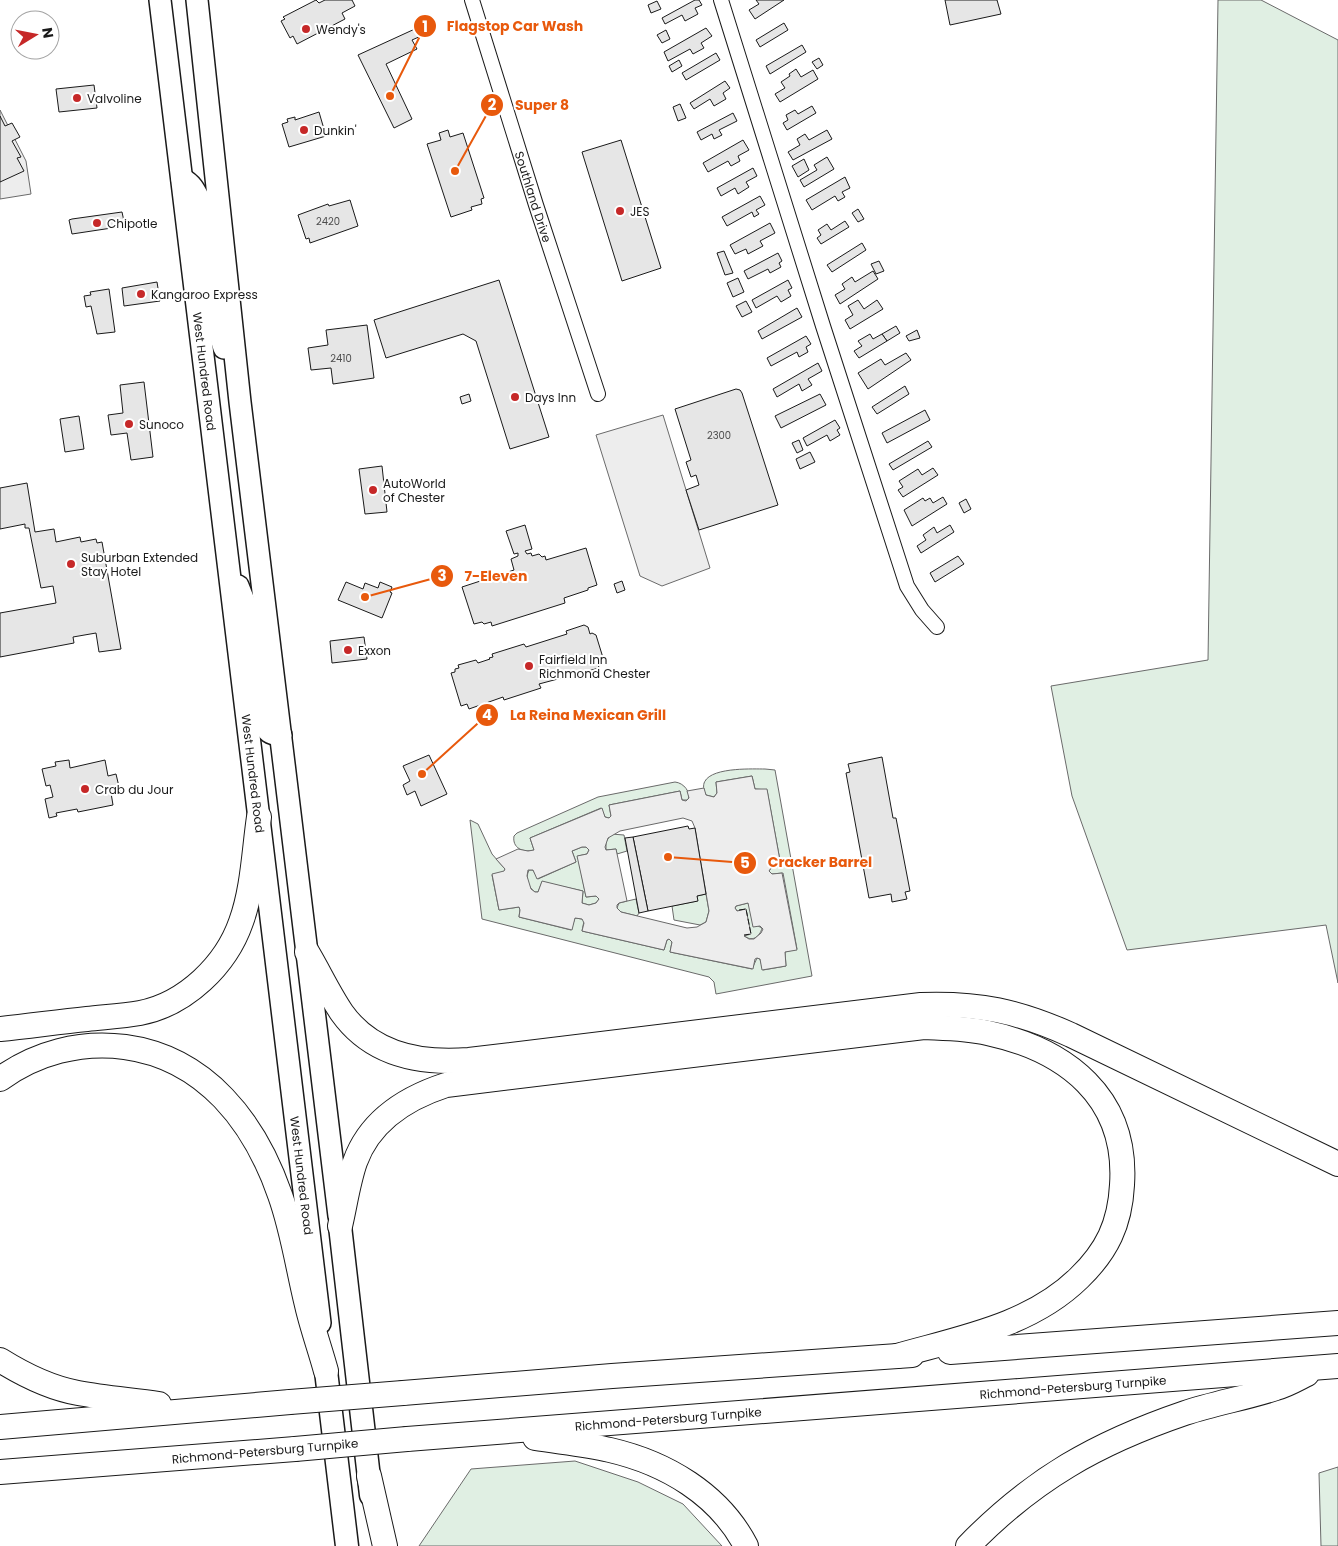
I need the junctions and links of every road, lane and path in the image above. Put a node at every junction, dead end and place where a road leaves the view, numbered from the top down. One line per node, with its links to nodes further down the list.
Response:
1 (160, 0): 5 (main road, West Hundred Road)
2 (197, 0): 7 (main road)
3 (472, 0): 6 (street, Southland Drive)
4 (720, 0): 9 (street)
5 (181, 178): 7 (main road); 8 (main road, West Hundred Road)
6 (598, 394)
7 (240, 402): 10 (main road)
8 (227, 560): 10 (main road); 11 (main road, West Hundred Road)
9 (938, 627)
10 (280, 735): 12 (main road)
11 (259, 817): 13 (highway); 21 (main road, West Hundred Road)
12 (307, 952): 15 (highway); 16 (main road)
13 (0, 1029)
14 (0, 1079): 21 (highway)
15 (1338, 1164)
16 (340, 1226): 18 (highway); 26 (highway)
17 (1338, 1323): 18 (highway)
18 (896, 1356): 22 (highway, bridge)
19 (0, 1360): 22 (highway)
20 (1329, 1367): 24 (highway, Richmond-Petersburg Turnpike); 31 (highway)
21 (326, 1371): 27 (highway, West Hundred Road)
22 (200, 1409): 23 (highway)
23 (0, 1427)
24 (496, 1432): 25 (highway, Richmond-Petersburg Turnpike, bridge); 30 (highway)
25 (0, 1472)
26 (369, 1476): 28 (highway); 29 (highway)
27 (347, 1546)
28 (377, 1546)
29 (385, 1546)
30 (746, 1546)
31 (968, 1546)

